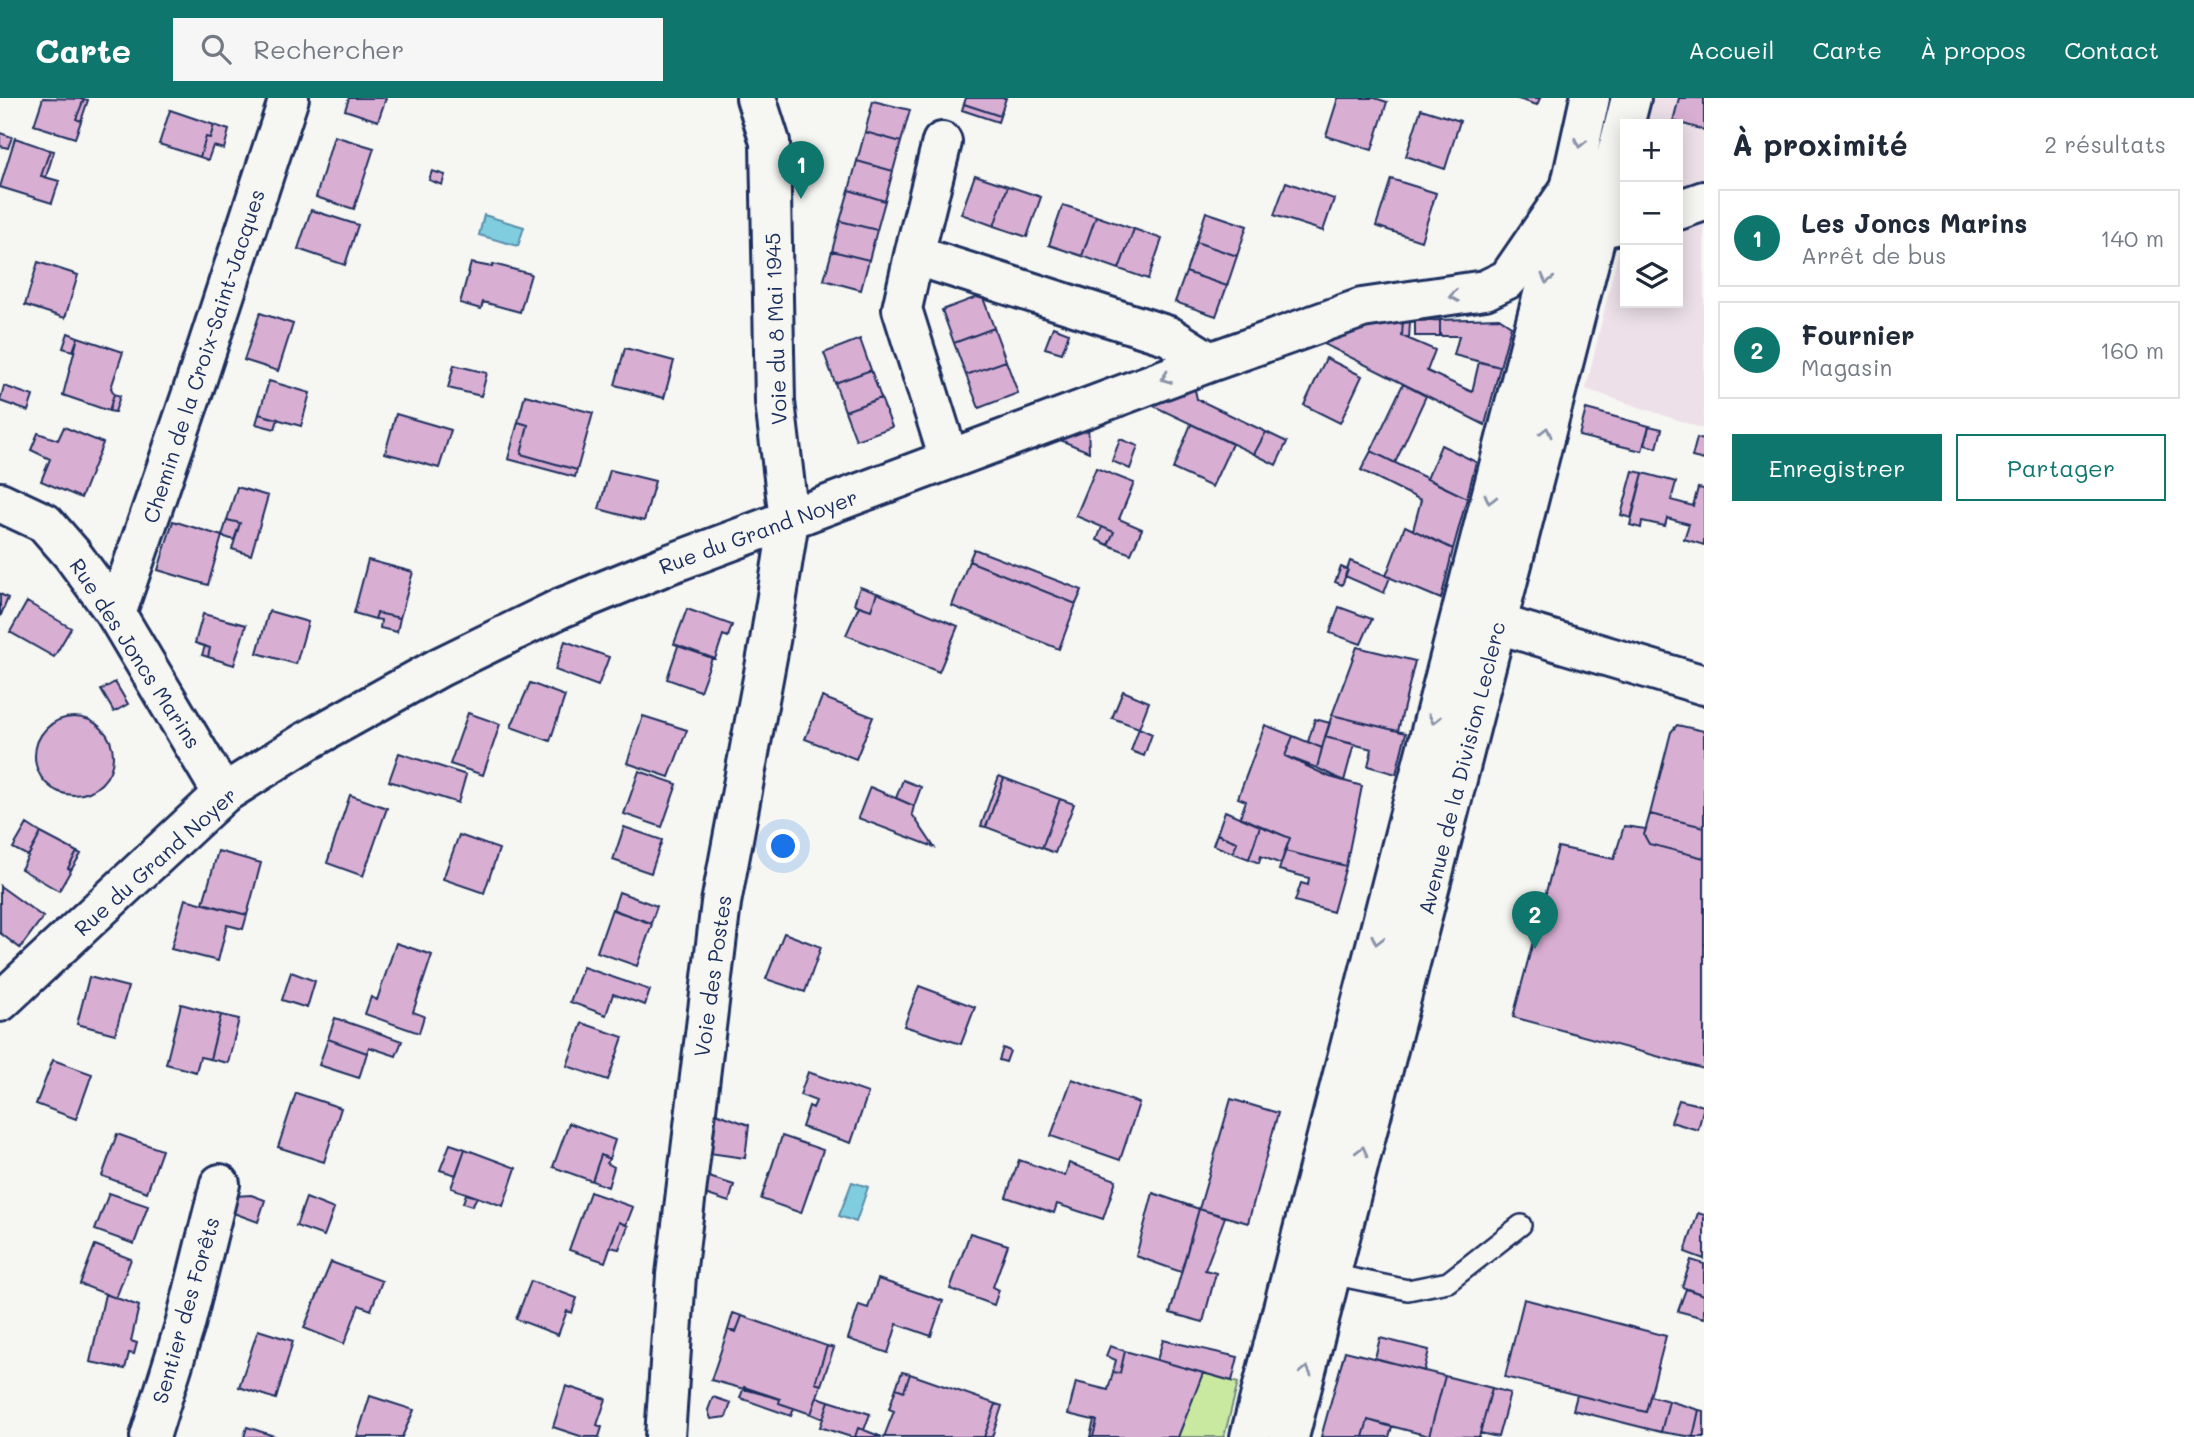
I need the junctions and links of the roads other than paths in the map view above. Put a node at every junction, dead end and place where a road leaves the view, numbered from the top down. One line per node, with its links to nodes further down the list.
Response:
1 (289, 98): 15 (street, Chemin de la Croix-Saint-Jacques)
2 (756, 98): 14 (street, Voie du 8 Mai 1945)
3 (1590, 98): 6 (street, Avenue de la Division Leclerc, one-way to 6)
4 (1631, 98): 9 (street, Avenue de la Division Leclerc)
5 (942, 142): 10 (street)
6 (1570, 189): 11 (street, Rue du Grand Noyer, one-way to 11); 25 (street, Avenue de la Division Leclerc, one-way to 25)
7 (1704, 201): 8 (street)
8 (1683, 207)
9 (1611, 226): 16 (street, Avenue de la Division Leclerc, one-way to 9)
10 (914, 255): 11 (street); 12 (street)
11 (1210, 362): 12 (street, Rue du Grand Noyer, one-way to 12)
12 (949, 460): 14 (street, Rue du Grand Noyer)
13 (0, 502): 15 (street, Rue des Joncs Marins)
14 (789, 520): 18 (street, Rue du Grand Noyer); 24 (street, Voie des Postes)
15 (116, 614): 18 (street, Rue des Joncs Marins)
16 (1498, 624): 17 (street); 22 (street, Avenue de la Division Leclerc, one-way to 16)
17 (1704, 685)
18 (223, 794): 19 (street, Rue du Grand Noyer)
19 (0, 1002)
20 (220, 1184): 23 (street, Sentier des Forêts)
21 (1521, 1225): 22 (lane)
22 (1331, 1274): 26 (street, Avenue de la Division Leclerc, one-way to 22)
23 (150, 1437)
24 (665, 1437)
25 (1250, 1437)
26 (1289, 1437)

